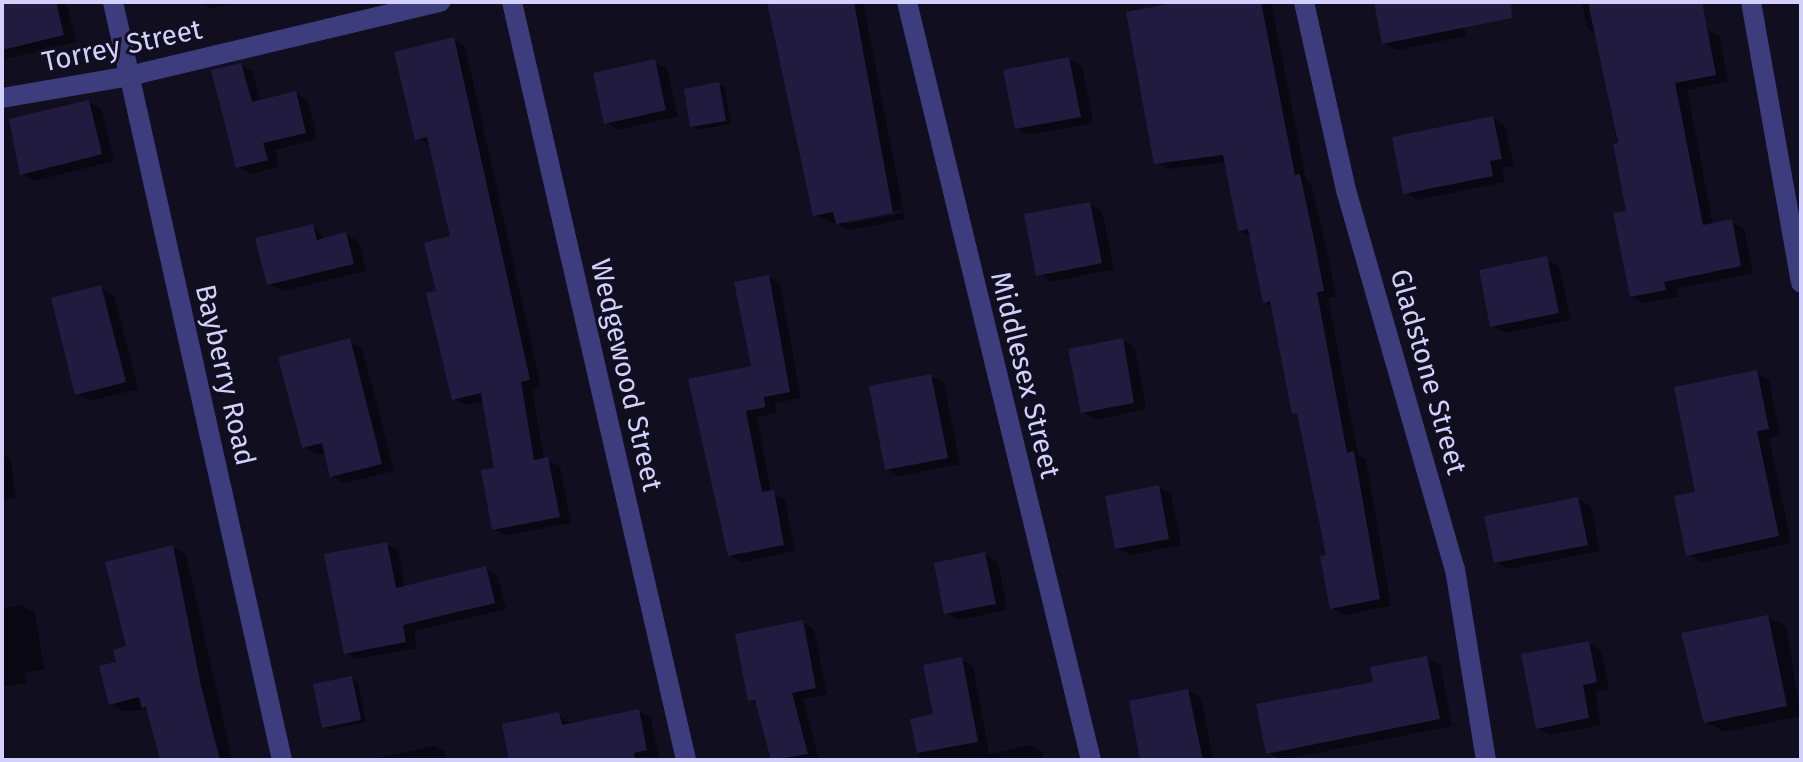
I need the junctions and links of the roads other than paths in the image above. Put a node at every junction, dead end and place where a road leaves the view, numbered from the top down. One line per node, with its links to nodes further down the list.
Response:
1 (113, 2): 7 (street, Bayberry Road)
2 (440, 2): 7 (street, Torrey Street)
3 (512, 2): 11 (street, Wedgewood Street)
4 (907, 2): 12 (street, Middlesex Street)
5 (1304, 2): 13 (street, Gladstone Street)
6 (1751, 2): 9 (street)
7 (129, 76): 8 (street, Torrey Street); 10 (street, Bayberry Road)
8 (2, 98)
9 (1801, 283)
10 (282, 760)
11 (686, 760)
12 (1091, 760)
13 (1486, 760)

